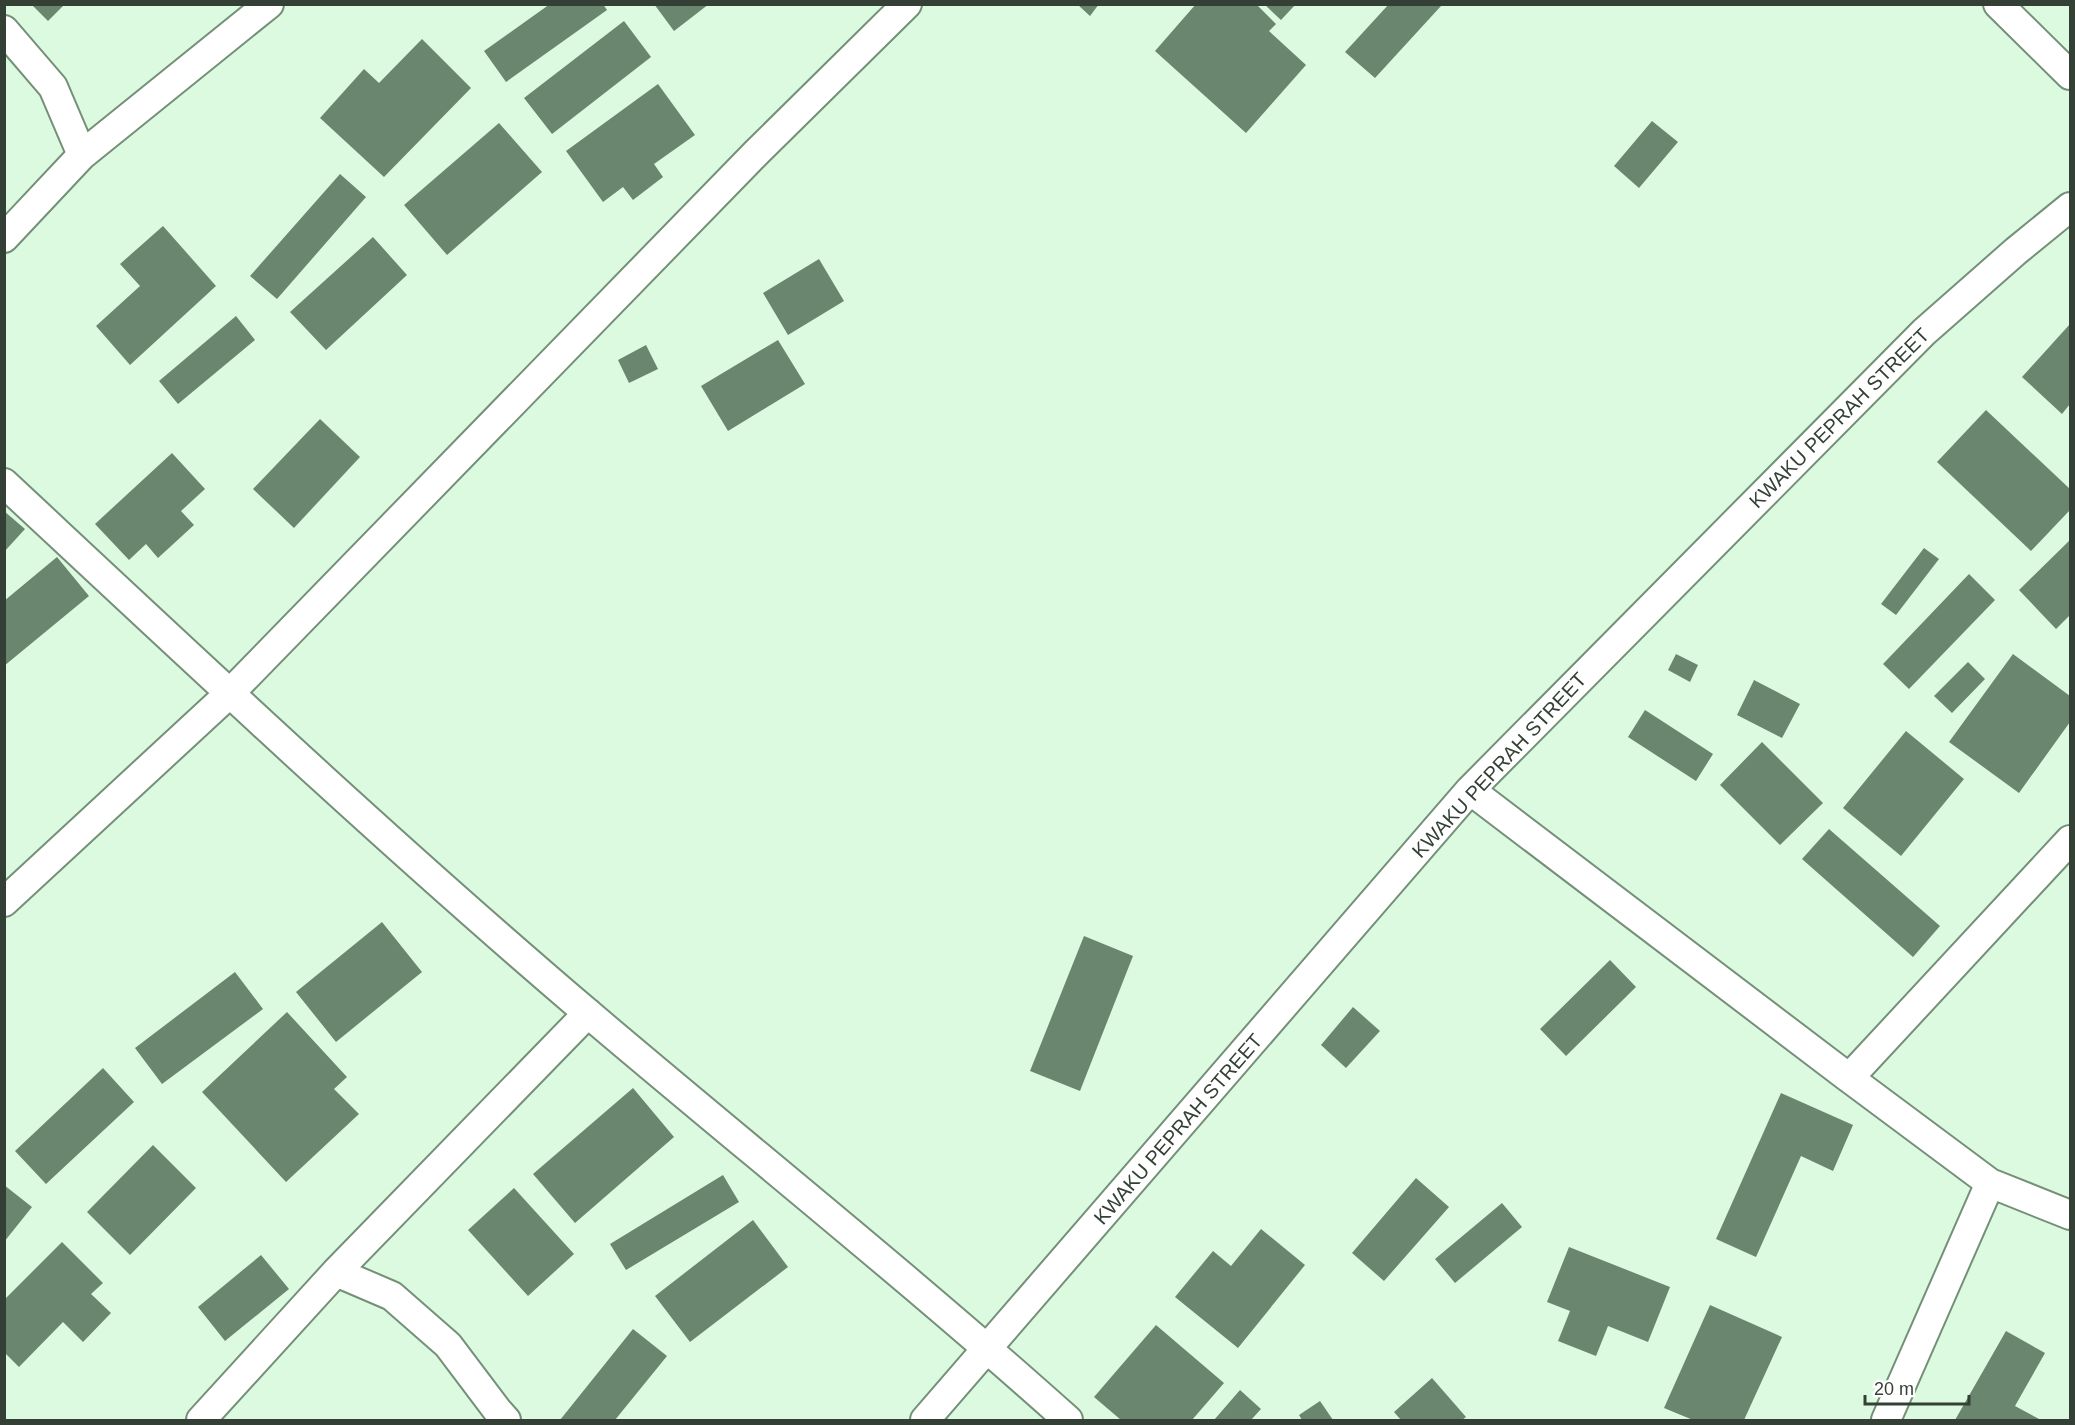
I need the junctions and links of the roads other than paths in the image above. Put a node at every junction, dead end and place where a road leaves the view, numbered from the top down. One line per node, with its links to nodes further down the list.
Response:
1 (269, 4): 6 (street)
2 (907, 4): 10 (street)
3 (1998, 4): 5 (street)
4 (4, 30): 6 (street)
5 (2070, 75)
6 (82, 155): 8 (street)
7 (2070, 207): 11 (street, KWAKU PEPRAH STREET)
8 (4, 238)
9 (4, 483): 10 (street)
10 (230, 693): 13 (street); 14 (street)
11 (1470, 790): 15 (street); 19 (street, KWAKU PEPRAH STREET)
12 (2070, 840): 15 (street)
13 (4, 902)
14 (588, 1013): 18 (street); 19 (street)
15 (1849, 1078): 16 (street)
16 (1990, 1183): 17 (street); 24 (street)
17 (2070, 1215)
18 (336, 1272): 20 (street); 21 (street)
19 (988, 1349): 22 (street, KWAKU PEPRAH STREET); 23 (street)
20 (201, 1420)
21 (506, 1420)
22 (925, 1420)
23 (1068, 1420)
24 (1886, 1420)

